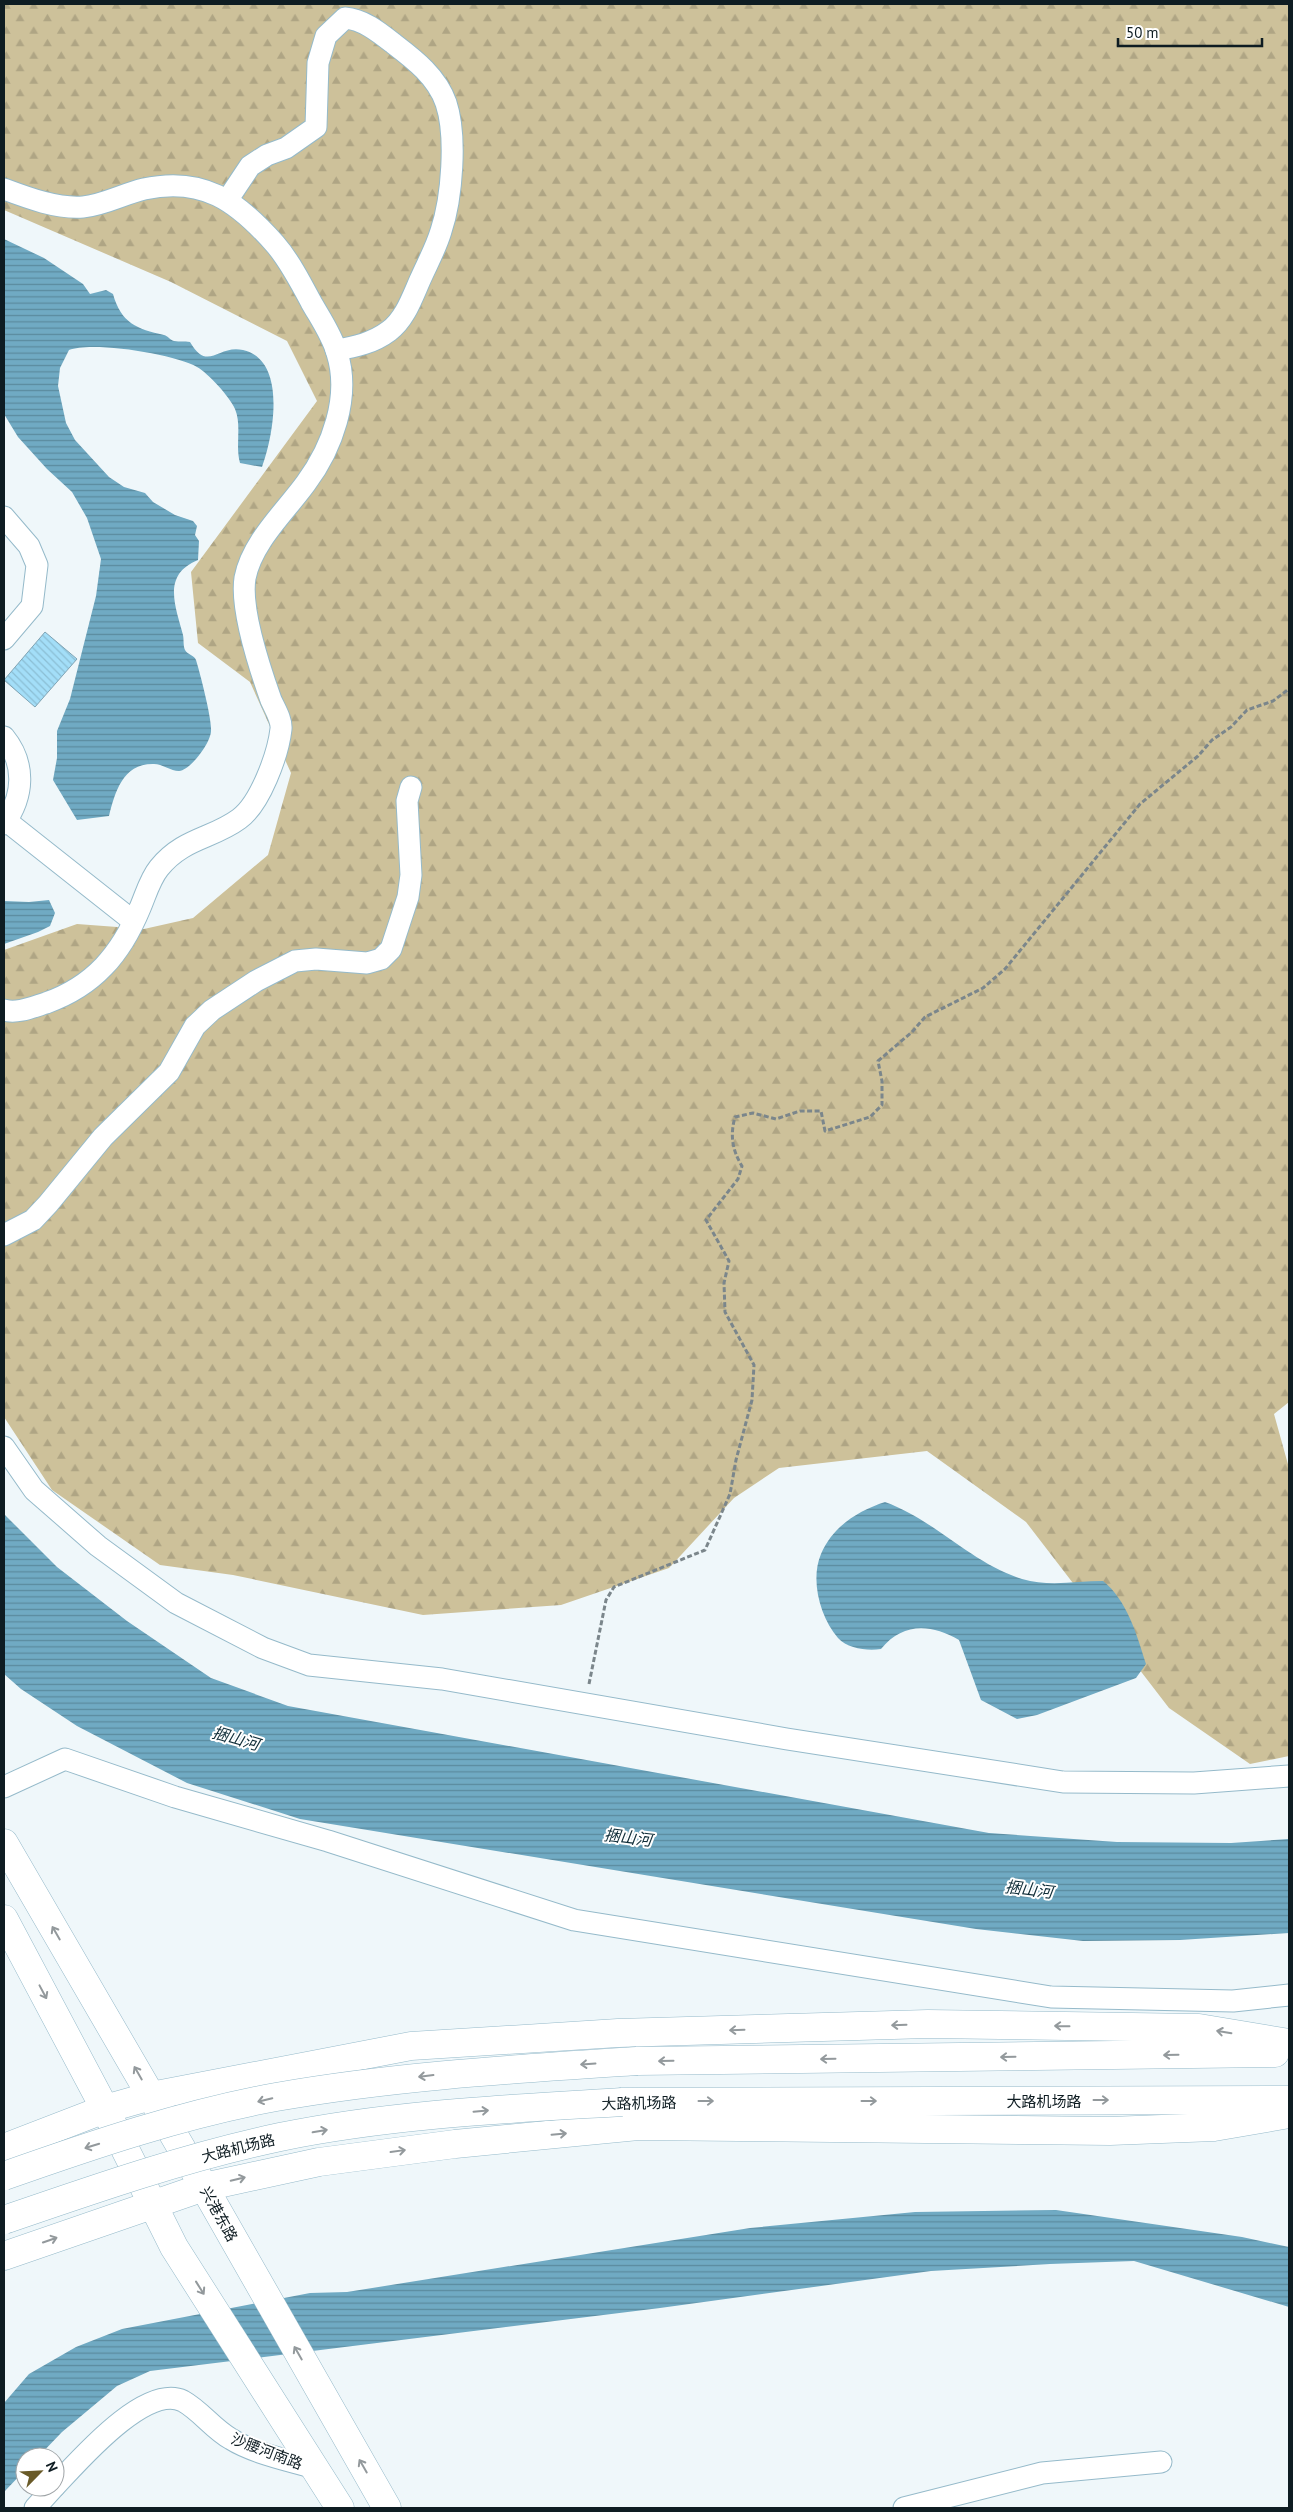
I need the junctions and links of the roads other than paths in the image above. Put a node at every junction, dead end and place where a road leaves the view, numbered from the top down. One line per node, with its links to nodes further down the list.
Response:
1 (4, 189): 2 (street)
2 (228, 199): 3 (street); 3 (street)
3 (336, 350): 9 (street)
4 (4, 517): 5 (street)
5 (4, 638)
6 (4, 737): 8 (street)
7 (411, 787): 11 (street)
8 (5, 821): 9 (street)
9 (133, 921): 10 (street)
10 (4, 1010)
11 (4, 1235)
12 (4, 1447): 13 (street)
13 (1289, 1776)
14 (4, 1787): 17 (street)
15 (4, 1844): 20 (main road, 兴港东路, one-way to 15)
16 (4, 1919): 22 (main road, one-way to 22)
17 (1289, 1995)
18 (1289, 2043): 20 (main road, one-way to 20)
19 (1289, 2053): 25 (main road, one-way to 25, bridge)
20 (151, 2096): 22 (main road); 26 (main road, 兴港东路)
21 (1289, 2100): 28 (main road, 大路机场路, one-way to 21, bridge)
22 (105, 2109): 24 (main road); 27 (main road)
23 (1289, 2114): 26 (main road, one-way to 23)
24 (4, 2148)
25 (4, 2176)
26 (204, 2188): 27 (main road); 36 (main road, 兴港东路, one-way to 26)
27 (153, 2204): 29 (main road, one-way to 27); 31 (main road, one-way to 31)
28 (4, 2220)
29 (4, 2256)
30 (1161, 2462): 37 (street)
31 (314, 2468): 32 (street, 沙腰河南路); 35 (main road)
32 (65, 2476)
33 (45, 2497): 34 (street, 沙腰河南路)
34 (35, 2508)
35 (340, 2508)
36 (387, 2508)
37 (904, 2508)

